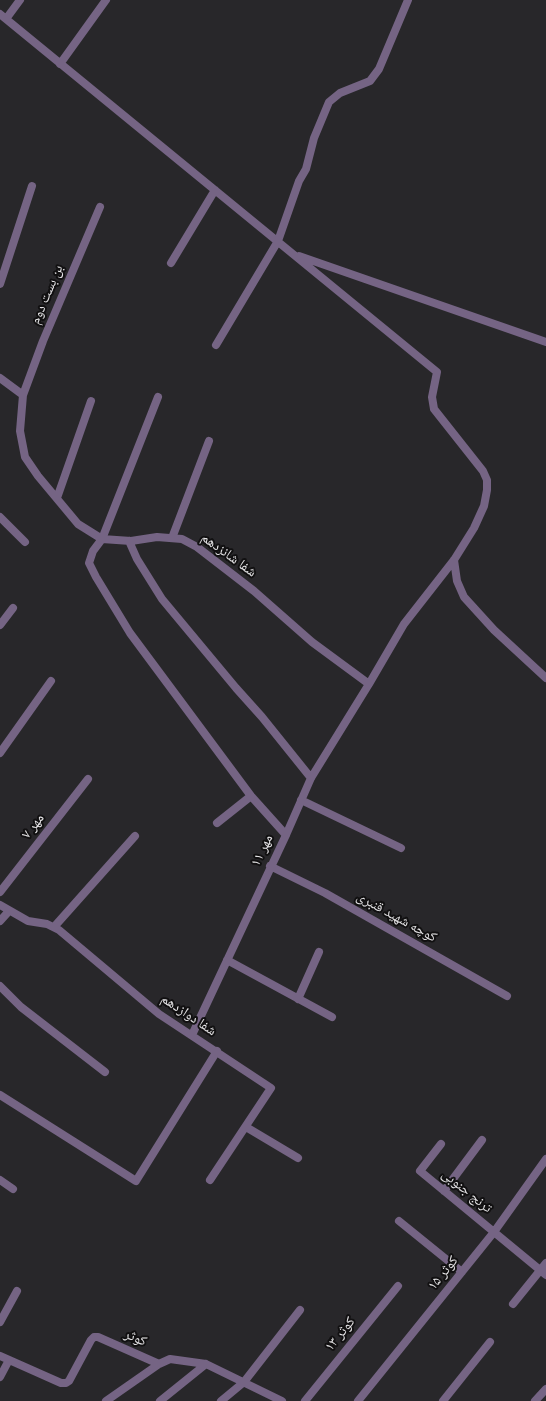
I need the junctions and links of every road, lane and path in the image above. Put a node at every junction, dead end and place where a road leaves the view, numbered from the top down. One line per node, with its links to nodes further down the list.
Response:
1 (20, 0): 4 (street)
2 (106, 0): 5 (street)
3 (408, 0): 9 (street)
4 (3, 17): 5 (street)
5 (60, 64): 7 (street)
6 (32, 186): 12 (street)
7 (215, 190): 9 (street); 11 (street)
8 (100, 207): 16 (street, بن بست دوم)
9 (278, 241): 10 (street); 14 (street)
10 (293, 254): 13 (street); 26 (street, مهر ۱۱)
11 (170, 263)
12 (0, 284)
13 (546, 342)
14 (216, 345)
15 (0, 378): 16 (street)
16 (23, 394): 20 (street, شفا شانزدهم)
17 (158, 397): 23 (street)
18 (91, 401): 20 (street)
19 (209, 441): 22 (street)
20 (56, 498): 23 (street, شفا شانزدهم)
21 (0, 517): 25 (street)
22 (172, 538): 24 (street, شفا شانزدهم); 31 (street, شفا شانزدهم)
23 (102, 539): 24 (street, شفا شانزدهم); 35 (street)
24 (129, 540): 34 (street)
25 (26, 542)
26 (454, 560): 29 (street); 31 (street, مهر ۱۱)
27 (13, 608): 28 (street)
28 (0, 625)
29 (546, 678)
30 (52, 681): 32 (street)
31 (369, 684): 34 (street, مهر ۱۱)
32 (0, 753)
33 (88, 778): 42 (street, مهر ۷)
34 (311, 778): 36 (street, مهر ۱۱)
35 (251, 796): 37 (street); 38 (street)
36 (301, 800): 38 (street, مهر ۱۱); 40 (street)
37 (217, 824)
38 (286, 834): 41 (street, مهر ۱۱)
39 (135, 836): 46 (street)
40 (401, 848)
41 (270, 866): 48 (street, مهر ۱۱); 50 (street, کوچه شهید قنبری)
42 (0, 892)
43 (0, 906): 44 (street, شفا دوازدهم)
44 (9, 911): 45 (street); 46 (street, شفا دوازدهم)
45 (0, 920)
46 (54, 927): 53 (street, شفا دوازدهم)
47 (319, 952): 51 (street)
48 (226, 960): 51 (street); 53 (street, مهر ۱۱)
49 (0, 986): 55 (street)
50 (507, 996)
51 (298, 999): 52 (street)
52 (332, 1017)
53 (192, 1035): 54 (street, شفا دوازدهم)
54 (217, 1051): 56 (street); 57 (street, شفا دوازدهم)
55 (105, 1072)
56 (0, 1095)
57 (246, 1127): 60 (street); 63 (street, شفا دوازدهم)
58 (482, 1140): 65 (street)
59 (441, 1144): 65 (street, ترنج جنوبی)
60 (298, 1158)
61 (546, 1159): 67 (street, کوثر ۱۵)
62 (0, 1180): 64 (street)
63 (210, 1180)
64 (13, 1189)
65 (444, 1191): 67 (street, ترنج جنوبی)
66 (399, 1220): 69 (street)
67 (494, 1232): 69 (street, کوثر ۱۵); 70 (street, ترنج جنوبی)
68 (546, 1263): 70 (street)
69 (462, 1272): 89 (street, کوثر ۱۵)
70 (543, 1273): 73 (street)
71 (398, 1286): 88 (street, کوثر ۱۳)
72 (17, 1291): 75 (street)
73 (513, 1304)
74 (300, 1310): 82 (street)
75 (0, 1322)
76 (490, 1342): 90 (street)
77 (0, 1356): 78 (street, کوثر)
78 (9, 1360): 79 (street, کوثر); 81 (street)
79 (159, 1364): 80 (street); 84 (street)
80 (206, 1364): 82 (street); 85 (street)
81 (0, 1377)
82 (244, 1382): 86 (street); 87 (street)
83 (546, 1388): 91 (street)
84 (106, 1401)
85 (160, 1401)
86 (221, 1401)
87 (282, 1401)
88 (305, 1401)
89 (358, 1401)
90 (443, 1401)
91 (535, 1401)

